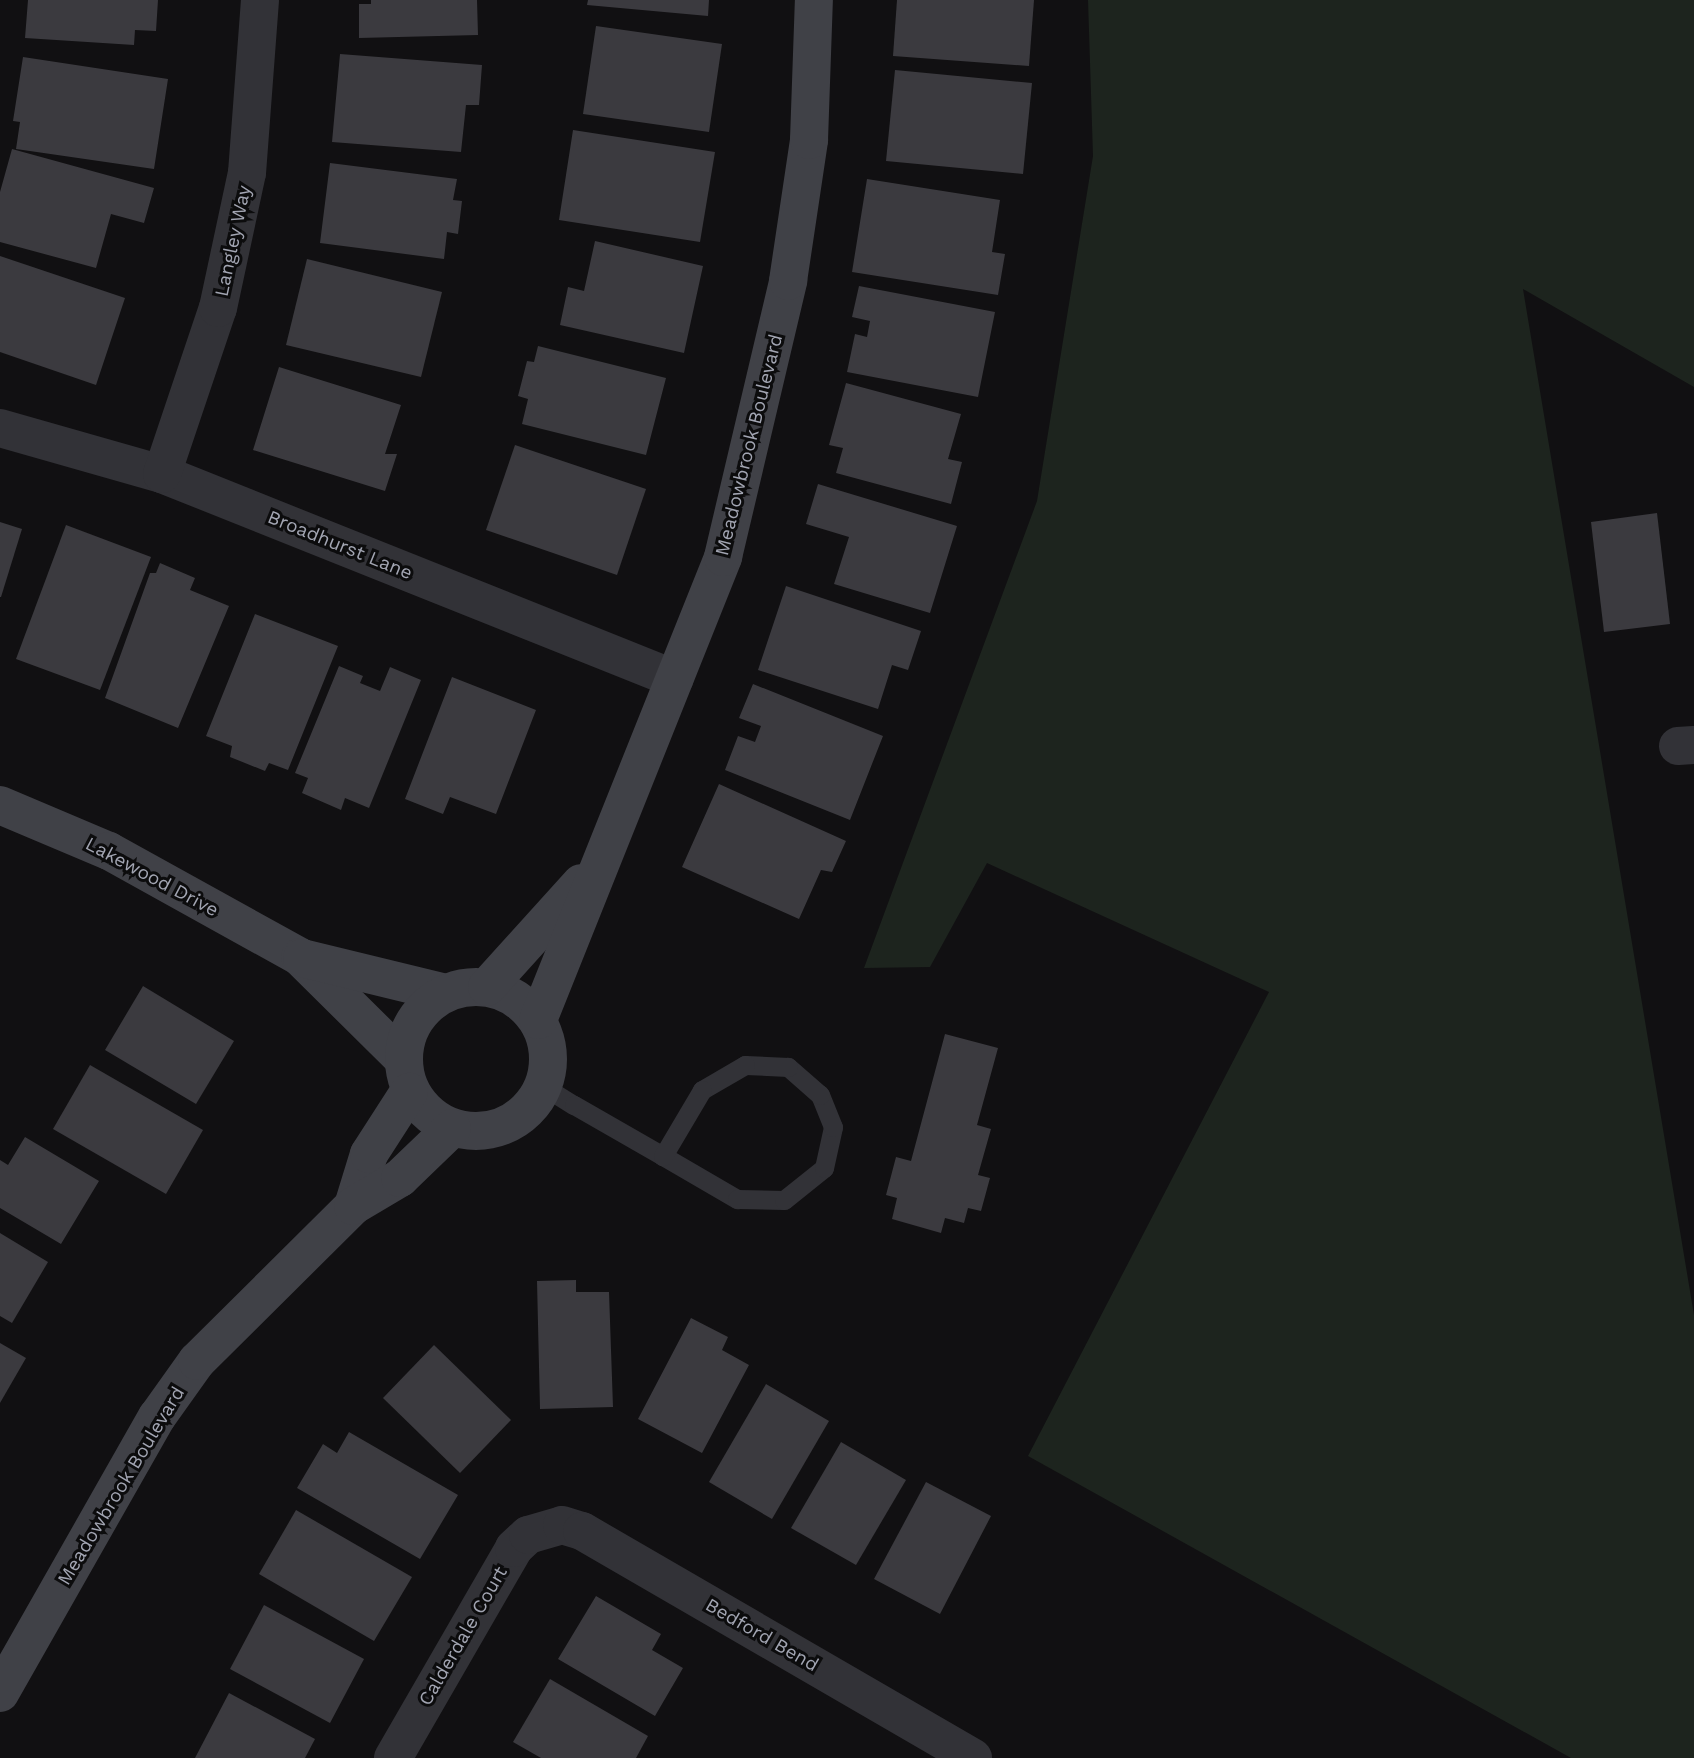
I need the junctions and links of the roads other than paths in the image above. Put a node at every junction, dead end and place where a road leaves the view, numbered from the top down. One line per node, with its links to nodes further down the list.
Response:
1 (260, 0): 4 (street, Langley Way)
2 (814, 0): 5 (street, Meadowbrook Boulevard)
3 (0, 428): 4 (street, Broadhurst Lane)
4 (162, 474): 5 (street, Broadhurst Lane)
5 (675, 679): 7 (street, Meadowbrook Boulevard)
6 (0, 805): 8 (street, Lakewood Drive)
7 (595, 869): 9 (street, Meadowbrook Boulevard); 11 (street, Meadowbrook Boulevard)
8 (300, 957): 10 (street, Lakewood Drive); 12 (street, Lakewood Drive)
9 (487, 987): 10 (street); 11 (street)
10 (446, 993): 12 (street)
11 (538, 1020): 13 (street)
12 (406, 1075): 14 (street); 16 (street, Meadowbrook Boulevard)
13 (543, 1086): 14 (street); 15 (lane)
14 (452, 1128): 16 (street, Meadowbrook Boulevard)
15 (663, 1156): 15 (lane)
16 (353, 1206): 18 (street, Meadowbrook Boulevard)
17 (546, 1527): 19 (street, Calderdale Court); 20 (street, Bedford Bend)
18 (0, 1693)
19 (393, 1758)
20 (973, 1758)

